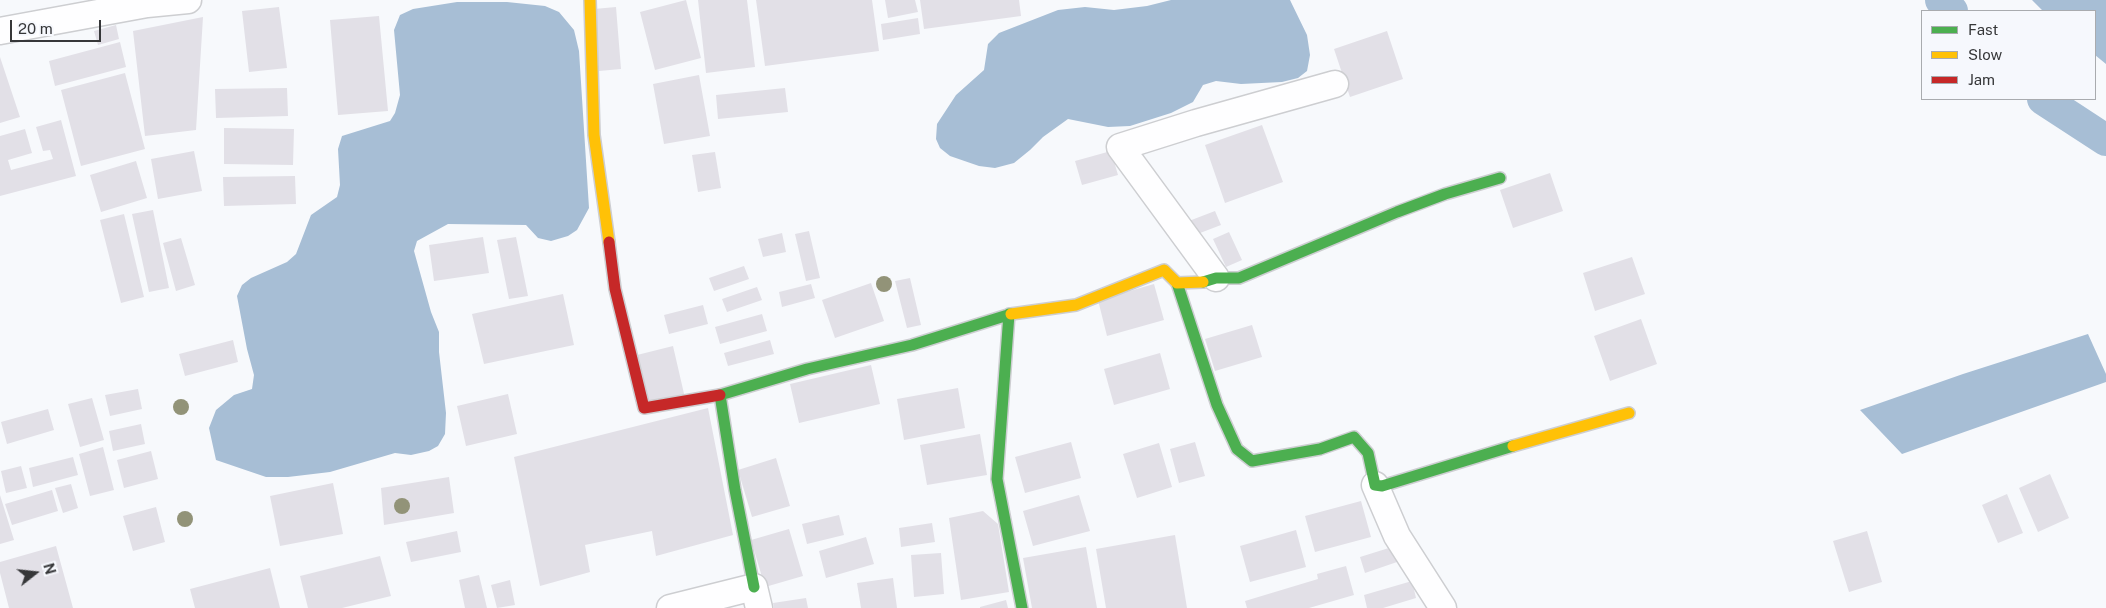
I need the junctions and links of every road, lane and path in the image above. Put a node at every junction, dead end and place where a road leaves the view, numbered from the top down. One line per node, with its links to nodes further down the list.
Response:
1 (188, 0): 3 (street)
2 (590, 0): 9 (street)
3 (0, 31)
4 (1335, 84): 6 (street)
5 (1500, 178): 6 (street)
6 (1216, 278): 7 (street)
7 (1177, 283): 8 (street); 11 (street)
8 (1009, 314): 9 (street); 14 (street)
9 (720, 395): 12 (street)
10 (1629, 413): 11 (street)
11 (1375, 485): 15 (street)
12 (757, 598): 13 (street)
13 (670, 608)
14 (1022, 608)
15 (1443, 608)

